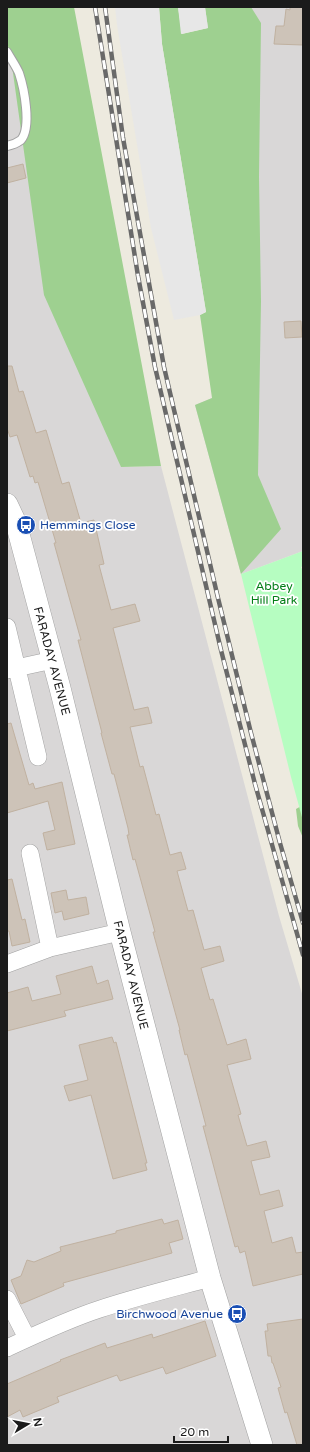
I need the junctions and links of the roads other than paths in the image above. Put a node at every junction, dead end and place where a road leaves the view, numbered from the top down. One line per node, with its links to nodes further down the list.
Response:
1 (7, 52): 2 (lane)
2 (7, 146)
3 (7, 504): 5 (street, FARADAY AVENUE)
4 (7, 627): 6 (street)
5 (52, 660): 6 (street); 9 (street, FARADAY AVENUE)
6 (12, 669): 7 (street)
7 (38, 757)
8 (30, 854): 10 (street)
9 (120, 932): 10 (street); 12 (street, FARADAY AVENUE)
10 (50, 948): 11 (street)
11 (7, 964)
12 (210, 1278): 14 (street); 16 (street, FARADAY AVENUE)
13 (7, 1299): 14 (street)
14 (27, 1338): 15 (street)
15 (7, 1348)
16 (262, 1445)

